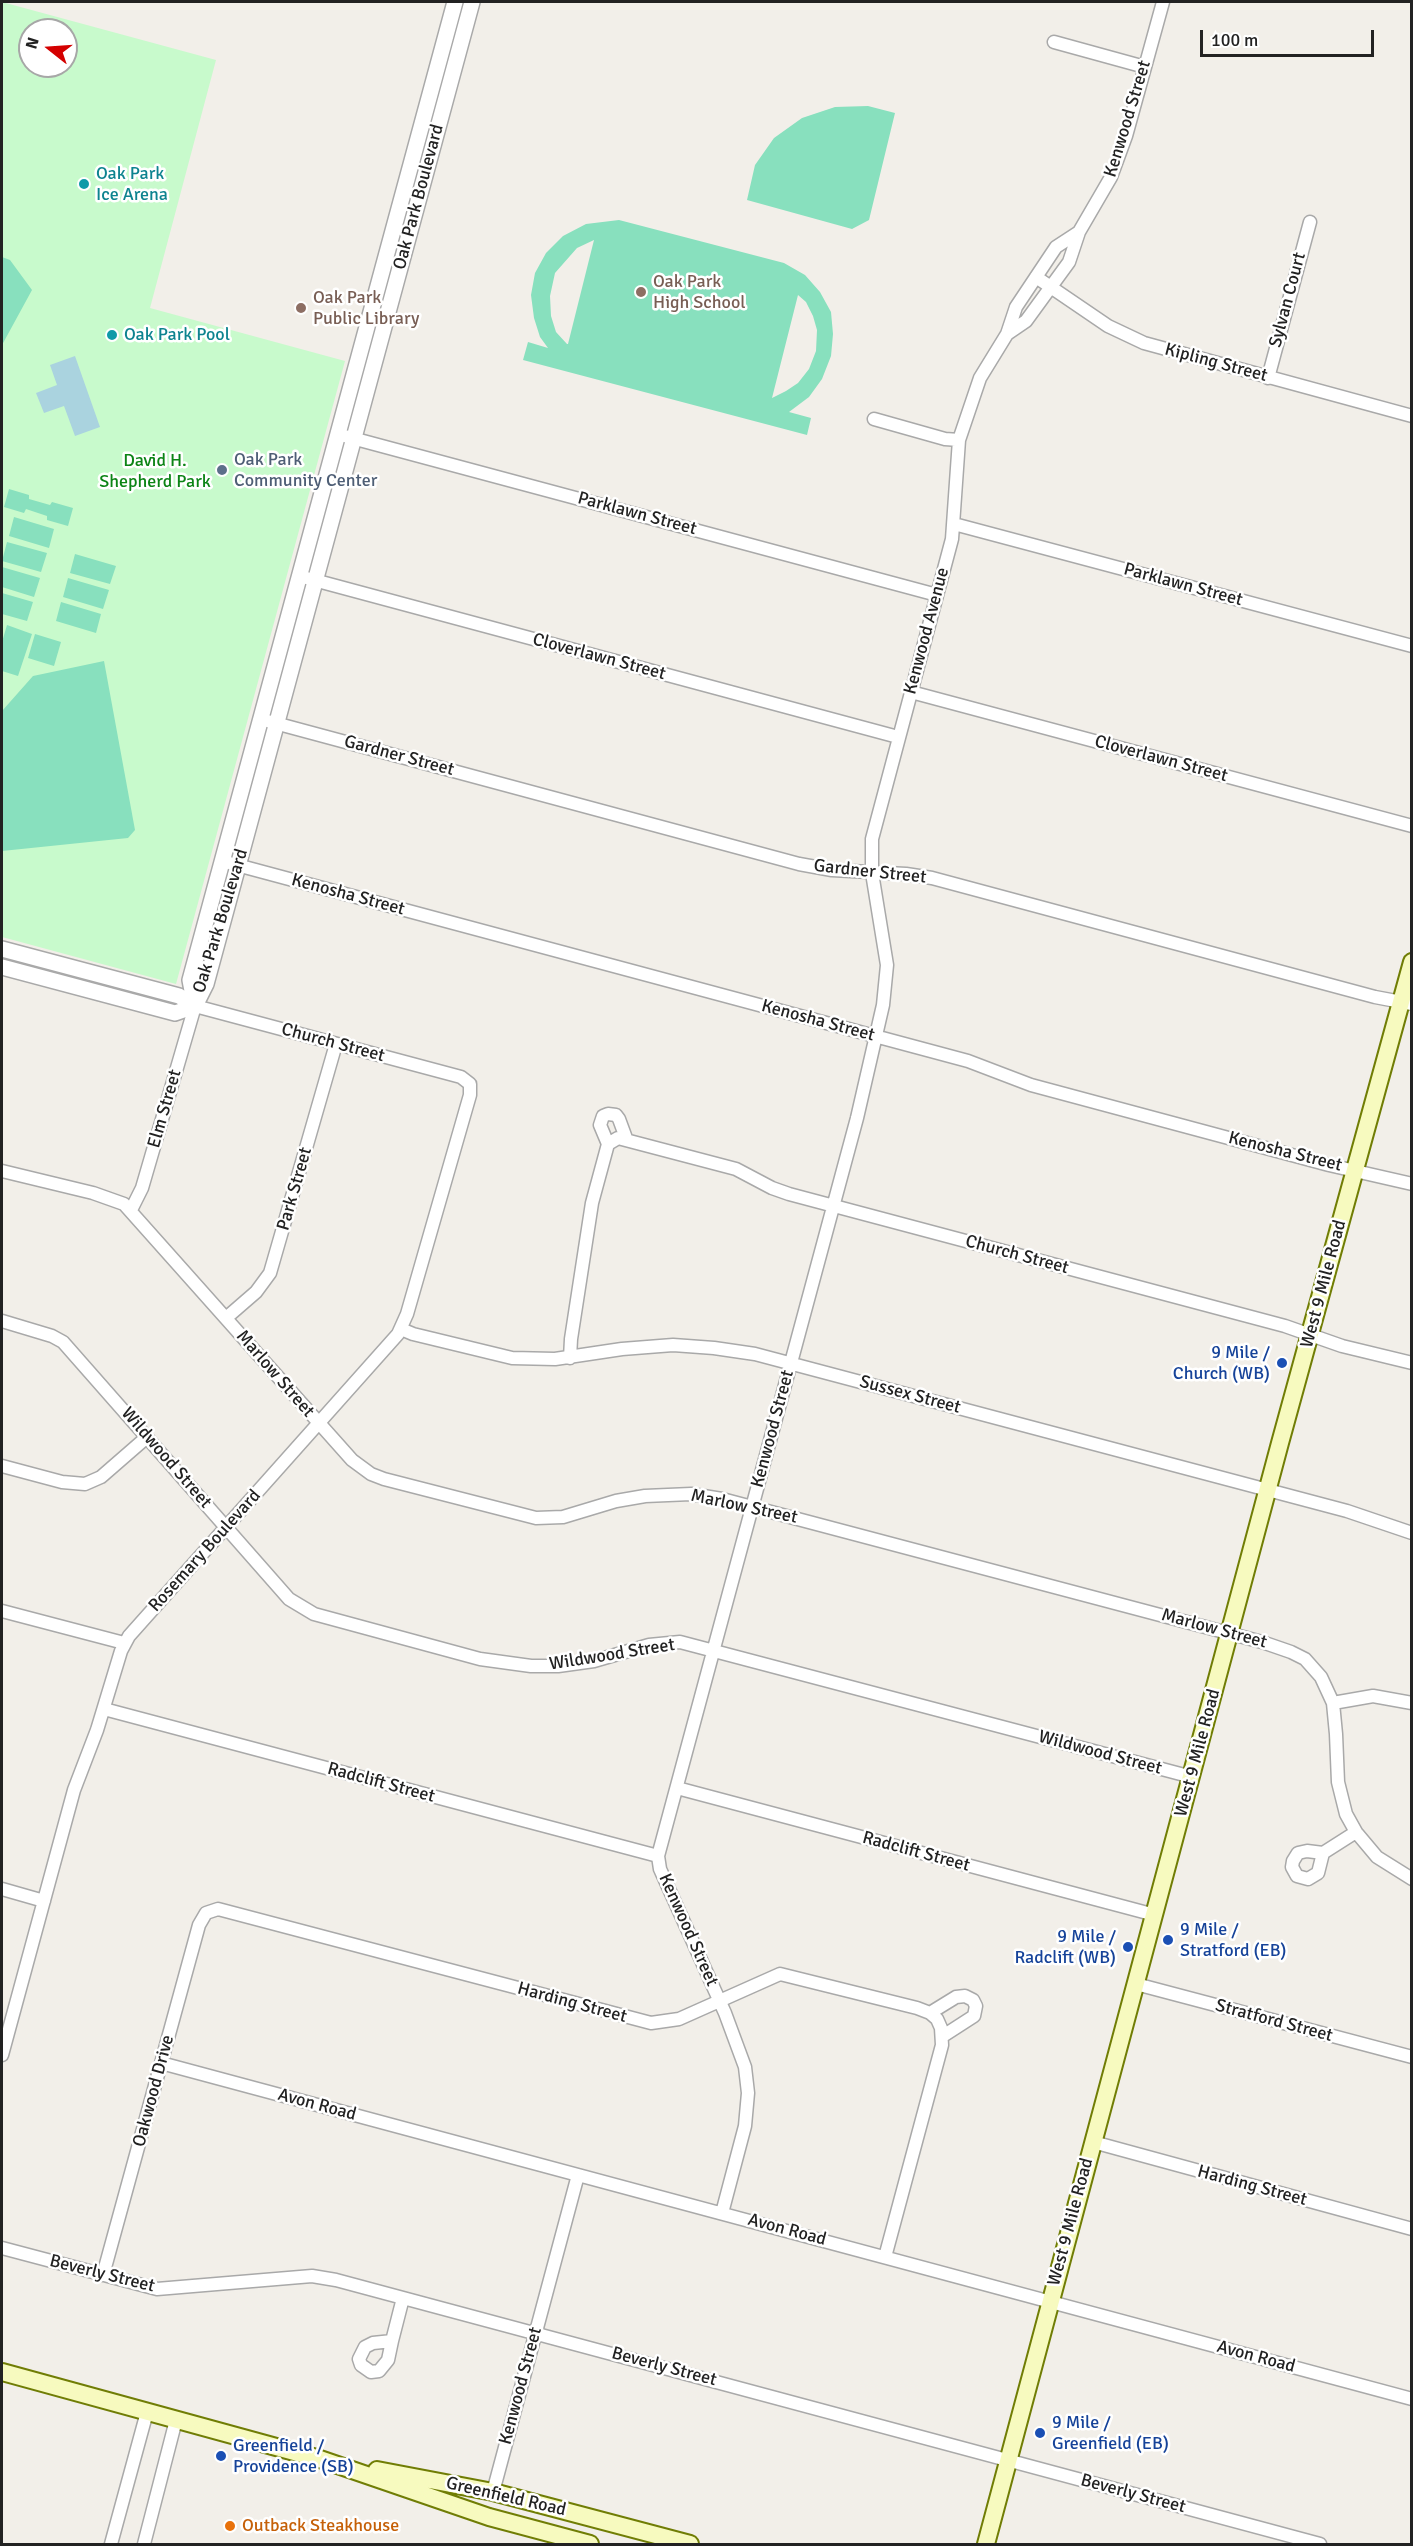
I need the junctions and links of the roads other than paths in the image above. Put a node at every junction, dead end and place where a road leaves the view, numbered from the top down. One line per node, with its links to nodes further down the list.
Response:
1 (455, 2): 14 (street, Oak Park Boulevard)
2 (472, 2): 15 (street, Oak Park Boulevard)
3 (1163, 2): 5 (street, Kenwood Street)
4 (1054, 42): 5 (street)
5 (1145, 67): 7 (street, Kenwood Street)
6 (1310, 222): 11 (street, Sylvan Court)
7 (1079, 232): 8 (street, Kenwood Street); 9 (street, Kenwood Street)
8 (1036, 277): 9 (street, Kipling Street); 10 (street, Kenwood Street)
9 (1052, 288): 10 (street, Kenwood Street); 11 (street, Kipling Street)
10 (1007, 334): 16 (street, Kenwood Street)
11 (1268, 378): 12 (street, Kipling Street)
12 (1412, 416)
13 (874, 419): 16 (street)
14 (337, 434): 15 (street, Parklawn Street); 17 (street, Oak Park Boulevard)
15 (354, 439): 18 (street, Oak Park Boulevard); 22 (street, Parklawn Street)
16 (959, 440): 19 (street, Kenwood Street)
17 (321, 492): 18 (street); 20 (street, Oak Park Boulevard)
18 (338, 496): 21 (street, Oak Park Boulevard)
19 (954, 524): 22 (street, Kenwood Avenue); 23 (street, Parklawn Street)
20 (299, 576): 21 (street, Cloverlawn Street); 25 (street, Oak Park Boulevard)
21 (315, 581): 26 (street, Oak Park Boulevard); 27 (street, Cloverlawn Street)
22 (937, 595): 24 (street, Kenwood Avenue)
23 (1412, 646)
24 (910, 692): 27 (street, Kenwood Avenue); 28 (street, Cloverlawn Street)
25 (260, 719): 26 (street, Gardner Street); 29 (street, Oak Park Boulevard)
26 (277, 723): 30 (street, Oak Park Boulevard); 31 (street, Gardner Street)
27 (898, 737): 31 (street, Kenwood Street)
28 (1412, 826)
29 (222, 861): 30 (street, Kenosha Street); 40 (street, Oak Park Boulevard)
30 (238, 865): 40 (street, Oak Park Boulevard); 41 (street, Kenosha Street)
31 (872, 873): 39 (street, Gardner Street); 41 (street, Kenwood Street)
32 (2, 949): 34 (street, Church Street)
33 (1412, 962): 39 (main road, West 9 Mile Road)
34 (53, 963): 36 (street); 37 (street, Church Street)
35 (2, 967): 36 (street, Church Street)
36 (49, 980): 38 (street, Church Street)
37 (118, 980): 38 (street); 40 (street, Church Street)
38 (114, 996): 40 (street, Church Street)
39 (1406, 1003): 46 (main road, West 9 Mile Road)
40 (195, 1006): 42 (street, Church Street); 50 (street, Elm Street)
41 (876, 1036): 46 (street, Kenosha Street); 49 (street, Kenwood Street)
42 (336, 1044): 43 (street, Church Street); 51 (street, Park Street)
43 (470, 1084): 53 (street, Rosemary Boulevard)
44 (626, 1138): 45 (street); 45 (street); 49 (street, Church Street)
45 (608, 1144): 55 (street)
46 (1355, 1170): 48 (street, Kenosha Street); 54 (main road, West 9 Mile Road)
47 (2, 1171): 50 (street, Marlow Street)
48 (1412, 1184)
49 (833, 1206): 54 (street, Church Street); 56 (street, Kenwood Street)
50 (131, 1210): 51 (street, Marlow Street)
51 (226, 1318): 58 (street, Marlow Street)
52 (2, 1321): 59 (street, Wildwood Street)
53 (401, 1329): 55 (street, Sussex Street); 58 (street, Rosemary Boulevard)
54 (1310, 1334): 57 (street, Church Street); 61 (main road, West 9 Mile Road)
55 (570, 1358): 56 (street, Sussex Street)
56 (790, 1363): 61 (street, Sussex Street); 62 (street, Kenwood Street)
57 (1412, 1363)
58 (319, 1424): 62 (street, Marlow Street); 63 (street, Rosemary Boulevard)
59 (147, 1437): 60 (street); 63 (street, Wildwood Street)
60 (2, 1466)
61 (1268, 1490): 64 (street, Sussex Street); 66 (main road, West 9 Mile Road)
62 (752, 1506): 66 (street, Marlow Street); 68 (street, Kenwood Street)
63 (226, 1527): 67 (street, Rosemary Boulevard); 68 (street, Wildwood Street)
64 (1412, 1533)
65 (2, 1611): 67 (street)
66 (1230, 1633): 69 (street, Marlow Street); 72 (main road, West 9 Mile Road)
67 (124, 1643): 71 (street, Rosemary Boulevard)
68 (713, 1650): 72 (street, Wildwood Street); 73 (street, Kenwood Street)
69 (1333, 1702): 70 (street); 74 (street, Marlow Street)
70 (1412, 1703)
71 (104, 1709): 76 (street, Radclift Street); 79 (street, Rosemary Boulevard)
72 (1192, 1777): 81 (main road, West 9 Mile Road)
73 (677, 1788): 76 (street, Kenwood Street); 81 (street, Radclift Street)
74 (1356, 1832): 75 (street); 77 (street, Marlow Street)
75 (1323, 1853)
76 (658, 1856): 83 (street, Kenwood Street)
77 (1412, 1879)
78 (2, 1889): 79 (street)
79 (44, 1901): 86 (street, Rosemary Boulevard)
80 (209, 1910): 83 (street, Harding Street); 88 (street, Oakwood Drive)
81 (1155, 1915): 82 (main road, West 9 Mile Road)
82 (1136, 1984): 87 (street, Stratford Street); 89 (main road, West 9 Mile Road)
83 (720, 2000): 84 (street, Harding Street); 91 (street, Kenwood Street)
84 (930, 2013): 85 (street); 85 (street)
85 (943, 2036): 94 (street)
86 (2, 2055)
87 (1412, 2057)
88 (162, 2063): 90 (street, Avon Road); 95 (street, Oakwood Drive)
89 (1093, 2142): 92 (street, Harding Street); 97 (main road, West 9 Mile Road)
90 (578, 2175): 91 (street, Avon Road); 98 (street, Kenwood Street)
91 (722, 2213): 94 (street, Avon Road)
92 (1412, 2229)
93 (2, 2248): 95 (street, Beverly Street)
94 (885, 2257): 97 (street, Avon Road)
95 (103, 2275): 96 (street, Beverly Street)
96 (403, 2298): 98 (street, Beverly Street); 99 (street)
97 (1050, 2301): 101 (street, Avon Road); 105 (main road, West 9 Mile Road)
98 (535, 2333): 105 (street, Beverly Street); 106 (street, Kenwood Street)
99 (392, 2341)
100 (2, 2372): 102 (main road, Greenfield Road)
101 (1412, 2399)
102 (147, 2412): 103 (main road, Greenfield Road); 107 (street)
103 (176, 2420): 104 (main road, Greenfield Road); 108 (street)
104 (321, 2459): 106 (main road, Greenfield Road); 109 (main road, Greenfield Road)
105 (1008, 2460): 111 (main road, West 9 Mile Road); 112 (street, Beverly Street)
106 (493, 2492): 110 (main road, Greenfield Road)
107 (111, 2544)
108 (144, 2544)
109 (586, 2544)
110 (690, 2544)
111 (987, 2544)
112 (1320, 2544)

